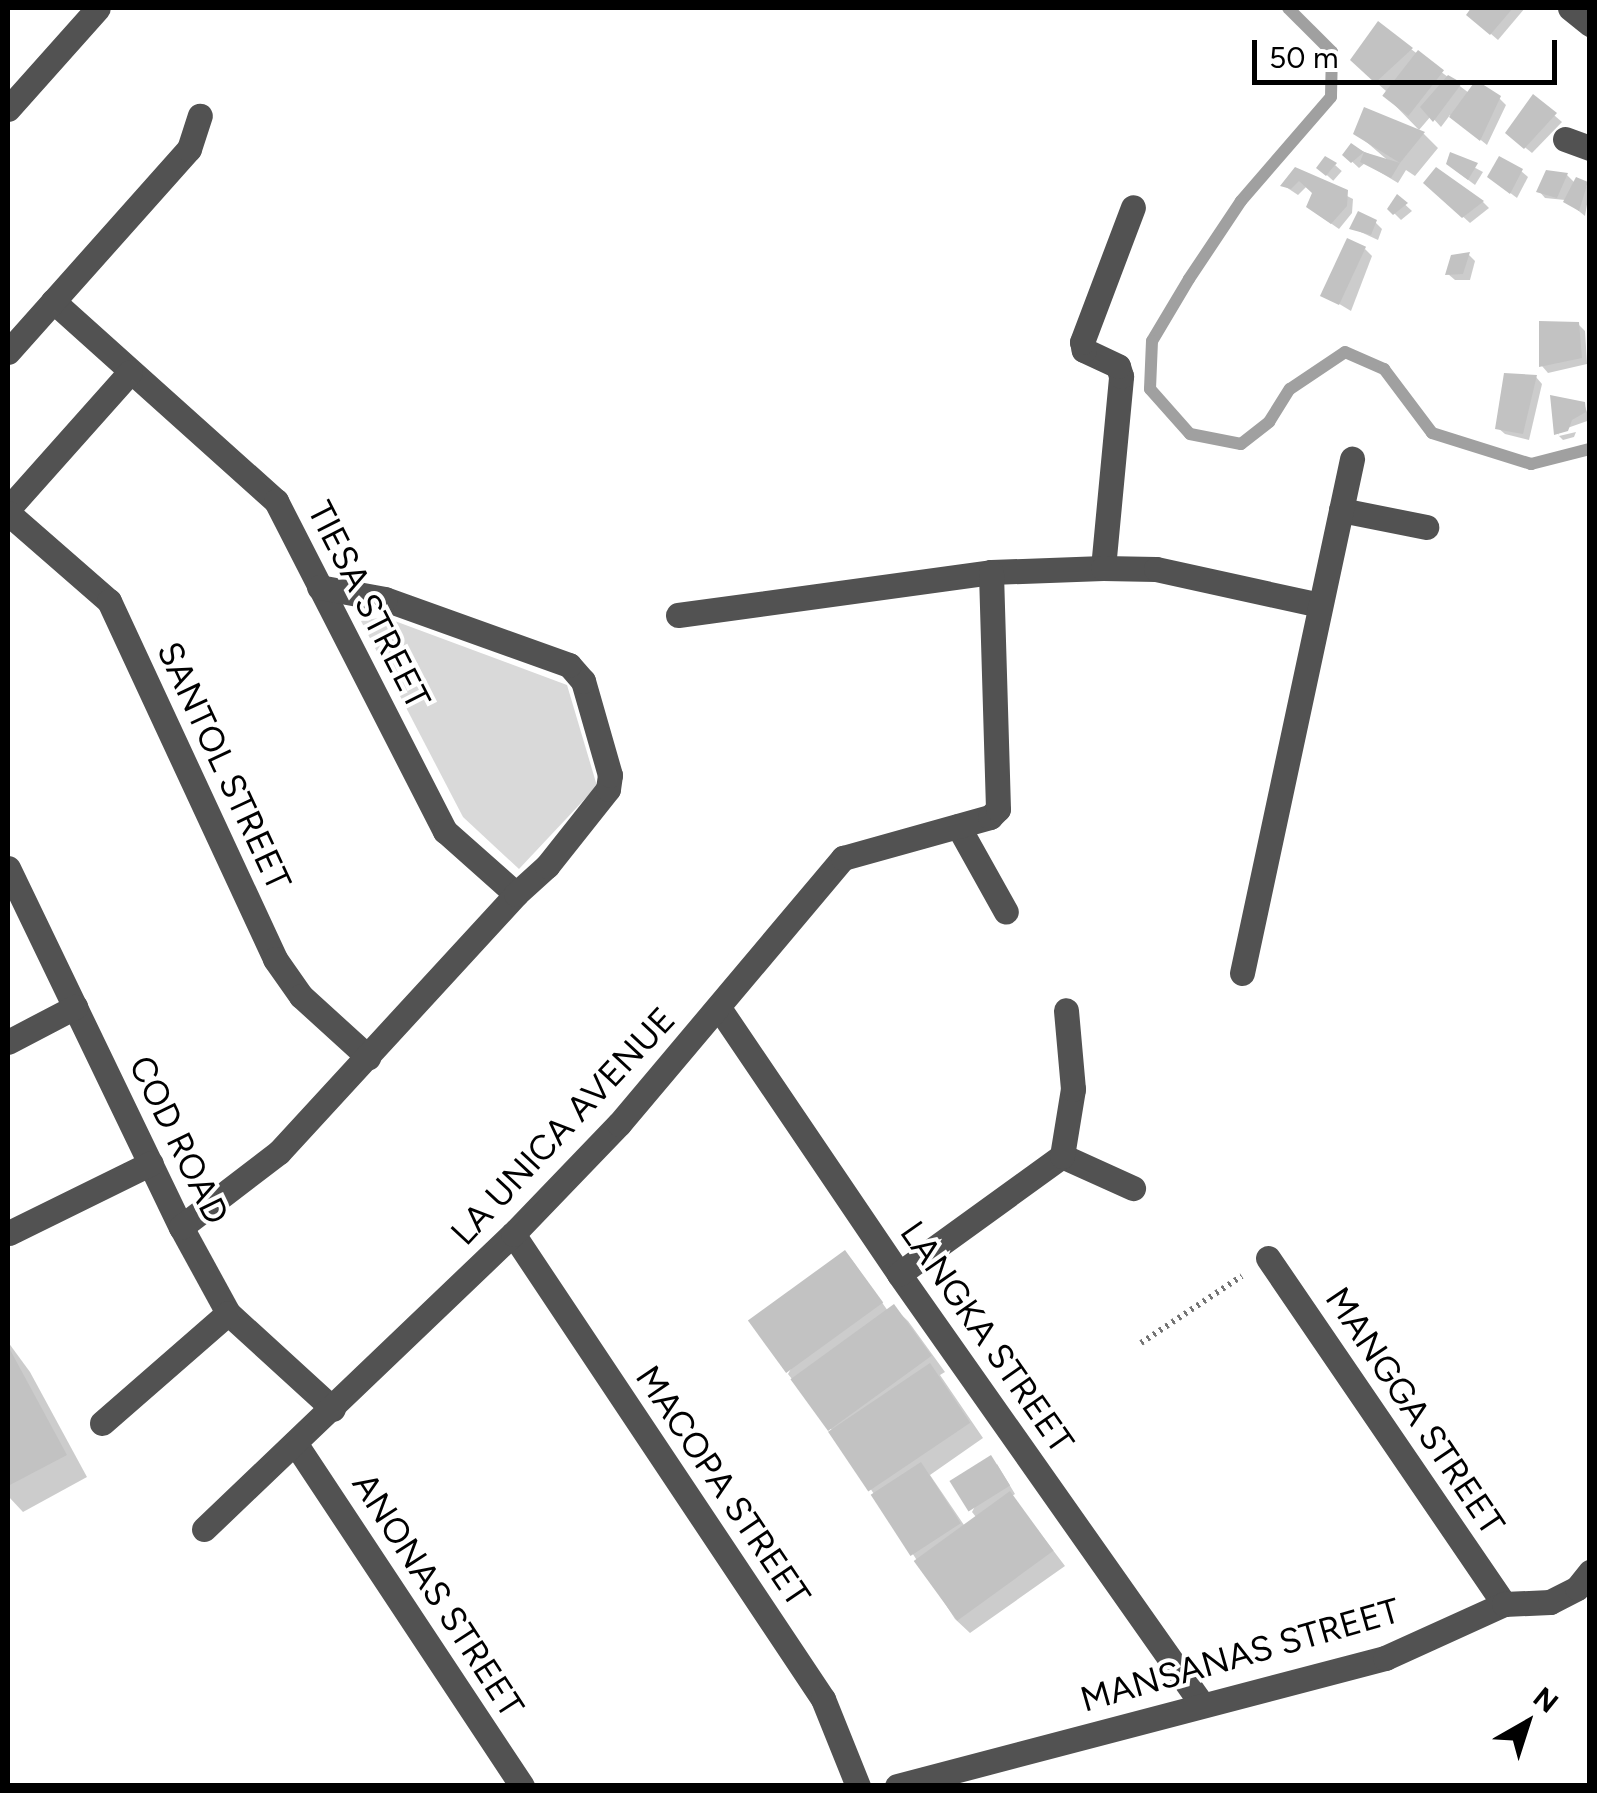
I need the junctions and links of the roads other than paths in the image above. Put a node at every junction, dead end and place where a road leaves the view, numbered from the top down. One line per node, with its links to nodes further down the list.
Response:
1 (98, 8): 4 (street)
2 (1570, 8): 3 (street)
3 (1590, 24)
4 (8, 110)
5 (200, 116): 9 (street)
6 (1565, 138): 7 (street)
7 (1590, 148)
8 (1133, 207): 16 (street)
9 (53, 301): 10 (street); 11 (street, TIESA STREET)
10 (8, 352)
11 (130, 372): 14 (street); 18 (street, TIESA STREET)
12 (1352, 459): 13 (street)
13 (1340, 510): 15 (street); 19 (street)
14 (8, 511): 30 (street, SANTOL STREET)
15 (1426, 527)
16 (1104, 568): 17 (street); 19 (street)
17 (991, 572): 20 (street); 21 (street, LA UNICA AVENUE)
18 (320, 587): 23 (street, TIESA STREET); 23 (street)
19 (1320, 605): 25 (street)
20 (678, 615)
21 (958, 826): 24 (street); 27 (street, LA UNICA AVENUE)
22 (8, 868): 26 (street, COD ROAD)
23 (516, 894): 30 (street)
24 (1006, 912)
25 (1242, 974)
26 (75, 1007): 29 (street); 32 (street, COD ROAD)
27 (719, 1008): 36 (street, LA UNICA AVENUE); 38 (street, LANGKA STREET)
28 (1066, 1010): 31 (street)
29 (8, 1042)
30 (368, 1057): 34 (street)
31 (1062, 1156): 33 (street); 38 (street)
32 (150, 1163): 34 (street, COD ROAD); 35 (street)
33 (1134, 1188)
34 (182, 1227): 39 (street, COD ROAD)
35 (9, 1233)
36 (513, 1234): 40 (street, LA UNICA AVENUE); 48 (street, MACOPA STREET)
37 (1268, 1258): 45 (street, MANGGA STREET)
38 (899, 1274): 46 (street, LANGKA STREET)
39 (228, 1313): 40 (street, COD ROAD); 41 (street)
40 (333, 1409): 42 (street, LA UNICA AVENUE)
41 (102, 1424)
42 (296, 1442): 43 (street, LA UNICA AVENUE); 47 (street, ANONAS STREET)
43 (204, 1529)
44 (1590, 1572): 45 (street, MANSANAS STREET)
45 (1504, 1604): 46 (street, MANSANAS STREET)
46 (1201, 1703): 49 (street, MANSANAS STREET)
47 (522, 1786)
48 (858, 1786)
49 (898, 1786)

